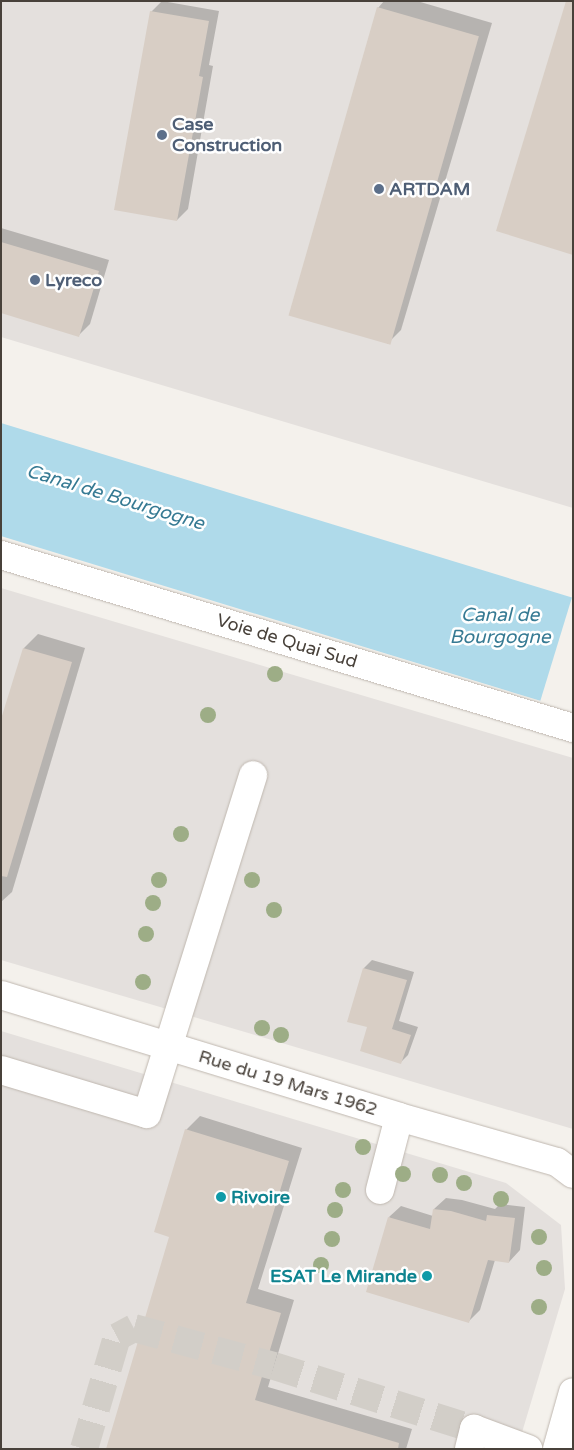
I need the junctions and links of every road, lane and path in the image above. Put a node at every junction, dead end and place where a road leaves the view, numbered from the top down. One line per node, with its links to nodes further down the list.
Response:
1 (1, 555): 2 (street, Voie de Quai Sud)
2 (573, 728)
3 (253, 775): 5 (street)
4 (1, 995): 5 (street, Rue du 19 Mars 1962)
5 (169, 1047): 6 (street); 7 (street, Rue du 19 Mars 1962)
6 (1, 1070)
7 (399, 1117): 8 (street, Rue du 19 Mars 1962); 9 (street)
8 (573, 1174)
9 (380, 1190)
10 (573, 1392): 13 (street)
11 (469, 1449): 12 (street)
12 (528, 1449)
13 (557, 1449)

